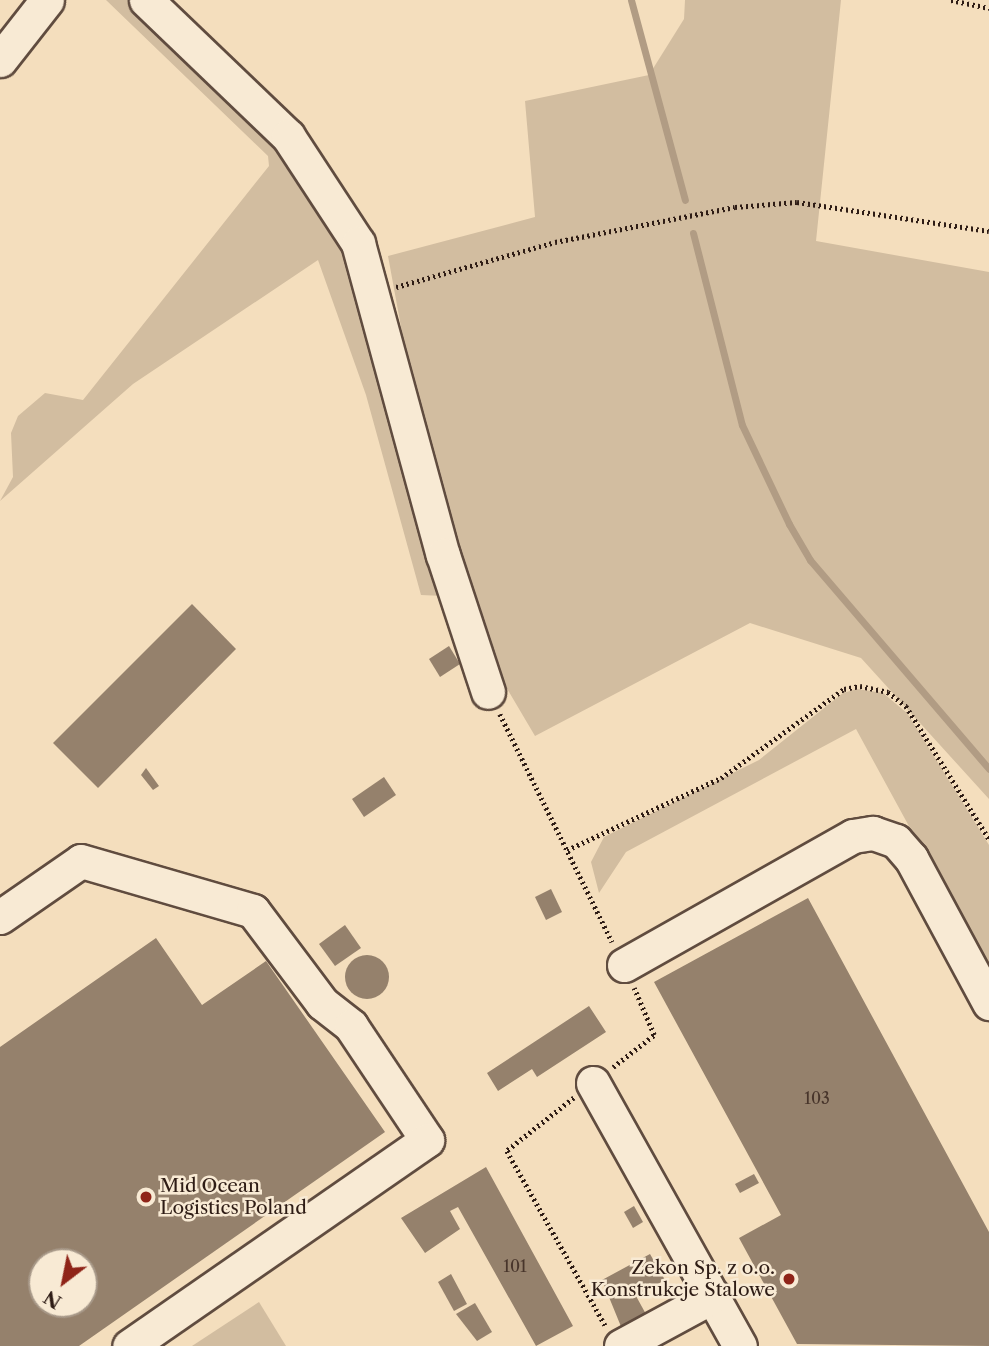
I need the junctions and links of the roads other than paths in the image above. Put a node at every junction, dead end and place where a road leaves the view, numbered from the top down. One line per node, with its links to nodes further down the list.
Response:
1 (47, 0): 3 (street)
2 (146, 0): 4 (street)
3 (0, 60)
4 (488, 692)
5 (0, 917): 10 (street)
6 (624, 965): 7 (street)
7 (989, 1003)
8 (593, 1083): 9 (street)
9 (713, 1296): 11 (street); 12 (street)
10 (128, 1346)
11 (621, 1346)
12 (740, 1346)

